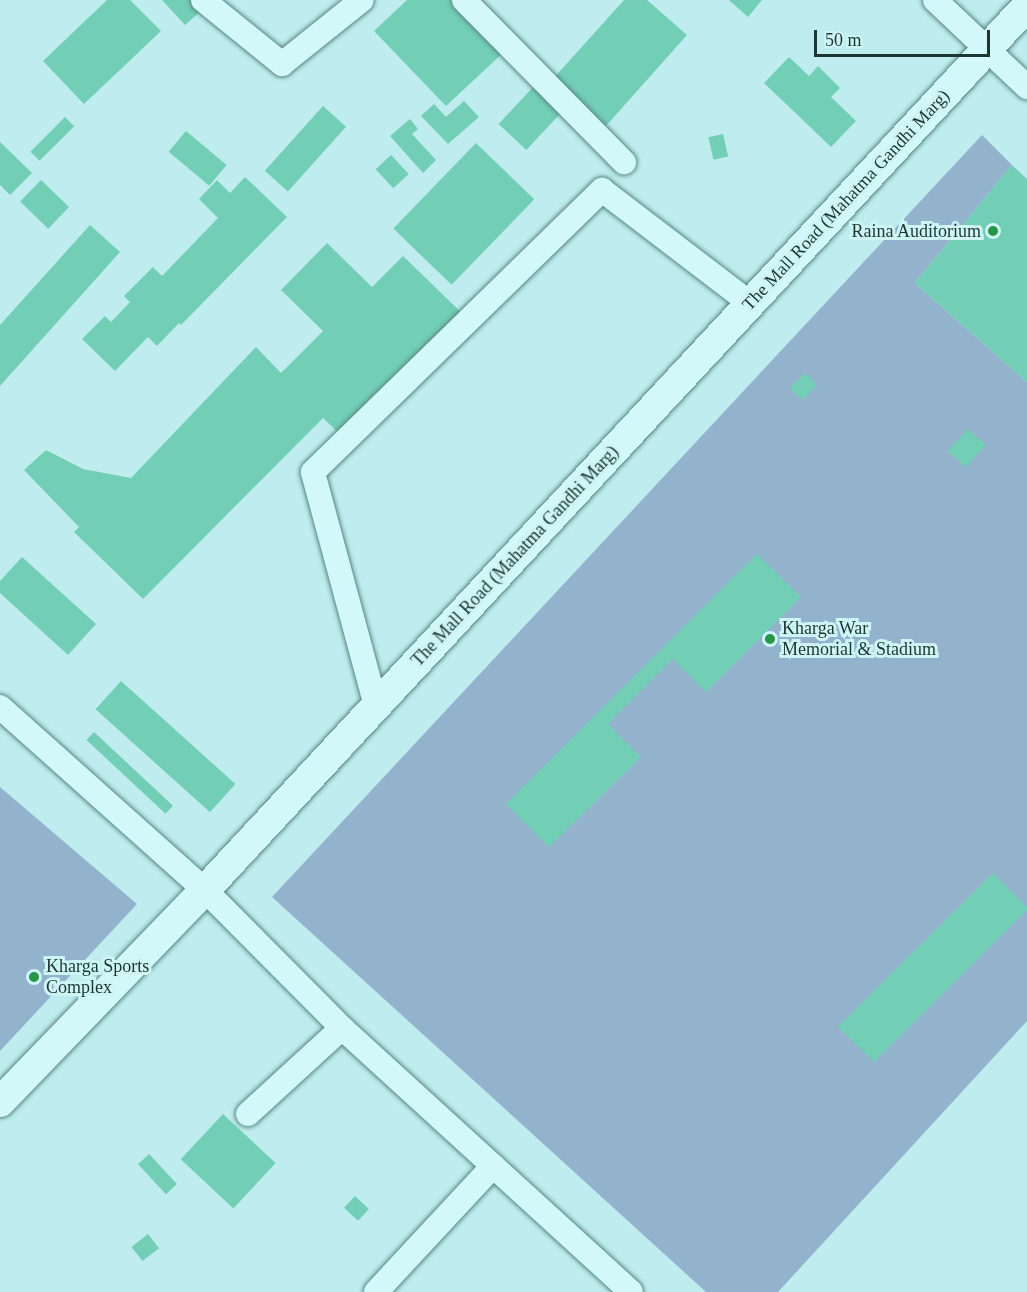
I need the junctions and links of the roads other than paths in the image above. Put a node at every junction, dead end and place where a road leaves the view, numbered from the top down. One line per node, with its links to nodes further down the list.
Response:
1 (203, 0): 2 (street)
2 (362, 0)
3 (464, 0): 8 (street)
4 (935, 0): 6 (street)
5 (1027, 6): 6 (street, The Mall Road (Mahatma Gandhi Marg))
6 (987, 47): 7 (street); 9 (street, The Mall Road (Mahatma Gandhi Marg))
7 (1027, 87)
8 (624, 162)
9 (750, 303): 10 (street, The Mall Road (Mahatma Gandhi Marg)); 10 (street)
10 (375, 706): 12 (street, The Mall Road (Mahatma Gandhi Marg))
11 (0, 707): 12 (street)
12 (205, 890): 13 (street); 14 (street, The Mall Road (Mahatma Gandhi Marg))
13 (342, 1028): 15 (street); 16 (street)
14 (0, 1102)
15 (248, 1114)
16 (493, 1166): 17 (street); 18 (street)
17 (376, 1292)
18 (631, 1292)

